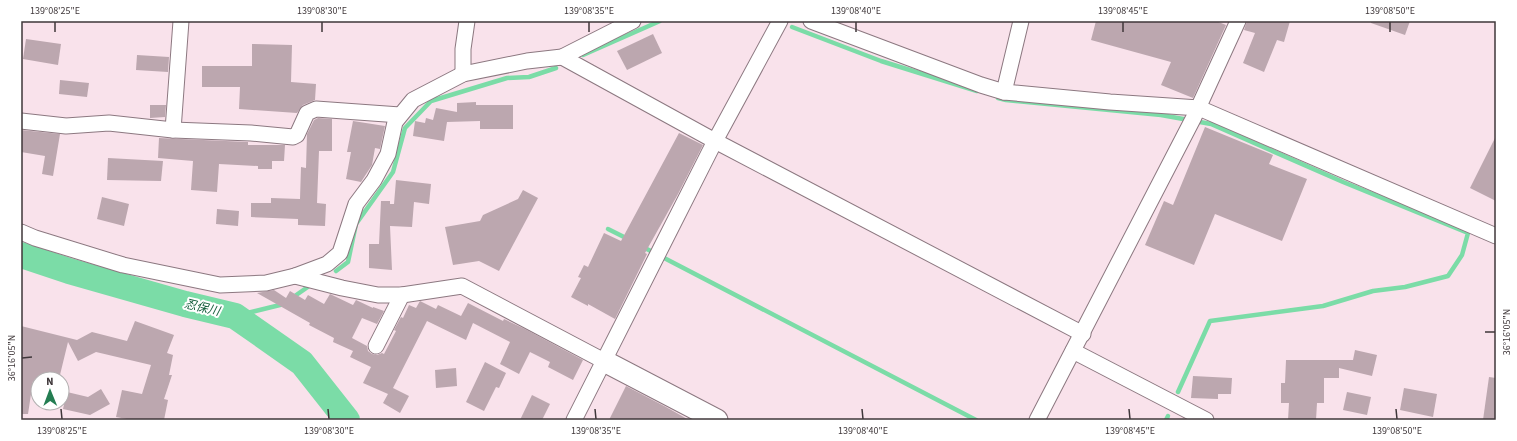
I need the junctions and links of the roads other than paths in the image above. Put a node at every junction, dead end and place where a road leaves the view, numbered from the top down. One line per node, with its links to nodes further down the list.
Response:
1 (180, 21): 14 (street)
2 (467, 21): 9 (street)
3 (633, 21): 8 (street)
4 (780, 21): 15 (street)
5 (811, 21): 10 (street)
6 (1021, 21): 10 (street)
7 (1238, 21): 11 (street)
8 (562, 57): 9 (street); 15 (street)
9 (463, 74): 12 (street)
10 (1004, 92): 11 (street)
11 (1198, 108): 17 (street); 20 (street)
12 (400, 115): 14 (street); 18 (street)
13 (21, 121): 14 (street)
14 (173, 130)
15 (715, 141): 20 (street); 23 (street)
16 (21, 232): 18 (street)
17 (1496, 236)
18 (295, 276): 19 (street)
19 (402, 295): 21 (street); 23 (street)
20 (1083, 334): 22 (street)
21 (376, 346)
22 (1073, 351): 26 (street); 27 (street)
23 (604, 361): 24 (street); 25 (street)
24 (574, 420)
25 (717, 420)
26 (1037, 420)
27 (1206, 420)

